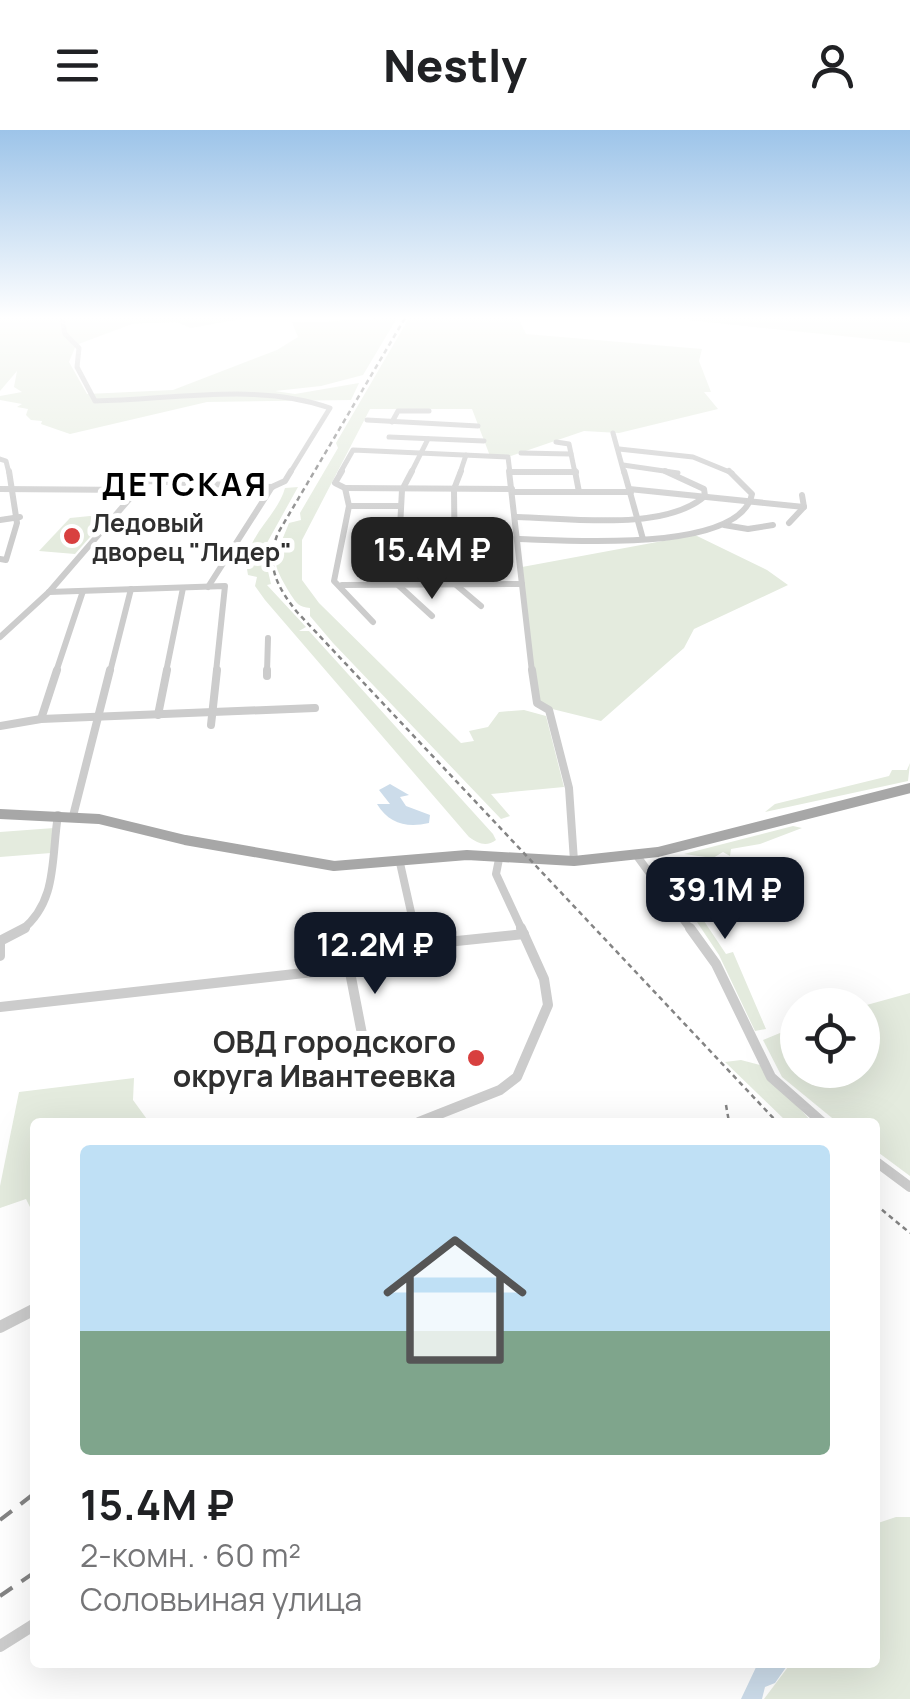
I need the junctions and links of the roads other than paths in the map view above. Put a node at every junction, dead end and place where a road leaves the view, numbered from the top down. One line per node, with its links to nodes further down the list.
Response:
1 (91, 391): 20 (street)
2 (429, 411): 4 (street)
3 (368, 420): 4 (street)
4 (392, 422): 5 (street)
5 (478, 426)
6 (612, 433): 11 (street)
7 (389, 437): 8 (street)
8 (428, 439): 9 (street); 12 (street)
9 (484, 442)
10 (556, 442): 14 (street)
11 (619, 450): 17 (street); 32 (street)
12 (420, 453): 15 (street); 22 (street); 26 (street)
13 (520, 454): 14 (street)
14 (571, 454): 19 (street)
15 (466, 455): 18 (street); 24 (street)
16 (0, 459): 21 (street)
17 (623, 465): 28 (street); 31 (street)
18 (510, 472): 19 (street); 27 (street)
19 (576, 472): 29 (street)
20 (272, 486): 25 (street); 50 (street)
21 (13, 488): 23 (street); 25 (street); 36 (street)
22 (345, 488): 26 (street); 33 (street)
23 (0, 489)
24 (454, 489): 26 (street); 27 (street); 47 (street)
25 (137, 490): 54 (street)
26 (402, 490): 34 (street)
27 (512, 490): 29 (street); 38 (street)
28 (630, 490): 29 (street); 31 (street); 37 (street)
29 (579, 492)
30 (802, 495): 35 (street)
31 (705, 496): 32 (street); 37 (street)
32 (752, 502): 35 (street); 41 (street)
33 (349, 506): 34 (street); 49 (street)
34 (401, 506): 46 (street)
35 (804, 507): 40 (street)
36 (20, 517): 39 (street); 45 (street)
37 (636, 517): 38 (street); 43 (street)
38 (517, 518): 44 (street)
39 (0, 520)
40 (790, 523)
41 (724, 525): 42 (street); 43 (street)
42 (774, 525)
43 (643, 538): 44 (street)
44 (518, 539): 48 (street)
45 (3, 560)
46 (397, 584): 47 (street); 49 (street); 56 (street)
47 (456, 584): 48 (street); 55 (street)
48 (522, 584): 76 (street)
49 (342, 585): 57 (street)
50 (208, 587): 51 (street); 62 (street)
51 (183, 588): 52 (street); 63 (street)
52 (131, 589): 53 (street); 64 (street)
53 (83, 591): 54 (street); 65 (street)
54 (49, 592): 58 (street)
55 (482, 606)
56 (432, 616)
57 (373, 622)
58 (0, 637)
59 (268, 638): 60 (street)
60 (267, 676)
61 (315, 708): 62 (street)
62 (213, 713): 63 (street); 66 (street)
63 (158, 715): 64 (street)
64 (100, 718): 65 (street); 71 (street)
65 (41, 719): 67 (street)
66 (211, 725)
67 (0, 726)
68 (910, 788): 72 (main road)
69 (0, 814): 70 (main road)
70 (58, 815): 71 (main road); 81 (street)
71 (73, 816): 77 (main road)
72 (658, 852): 73 (main road); 78 (street)
73 (637, 856): 75 (main road); 78 (street)
74 (499, 858): 76 (main road); 77 (main road); 79 (street)
75 (617, 858): 76 (main road); 78 (street)
76 (574, 861)
77 (400, 862): 80 (street)
78 (647, 870): 86 (street)
79 (524, 934): 80 (street); 85 (street)
80 (418, 945): 82 (street)
81 (0, 956)
82 (349, 967): 83 (street); 84 (street)
83 (0, 1007)
84 (362, 1034)
85 (429, 1118)
86 (818, 1118)
87 (880, 1165): 88 (street)
88 (910, 1187)
89 (30, 1312): 90 (street)
90 (0, 1327)
91 (30, 1627): 92 (street)
92 (0, 1646)

